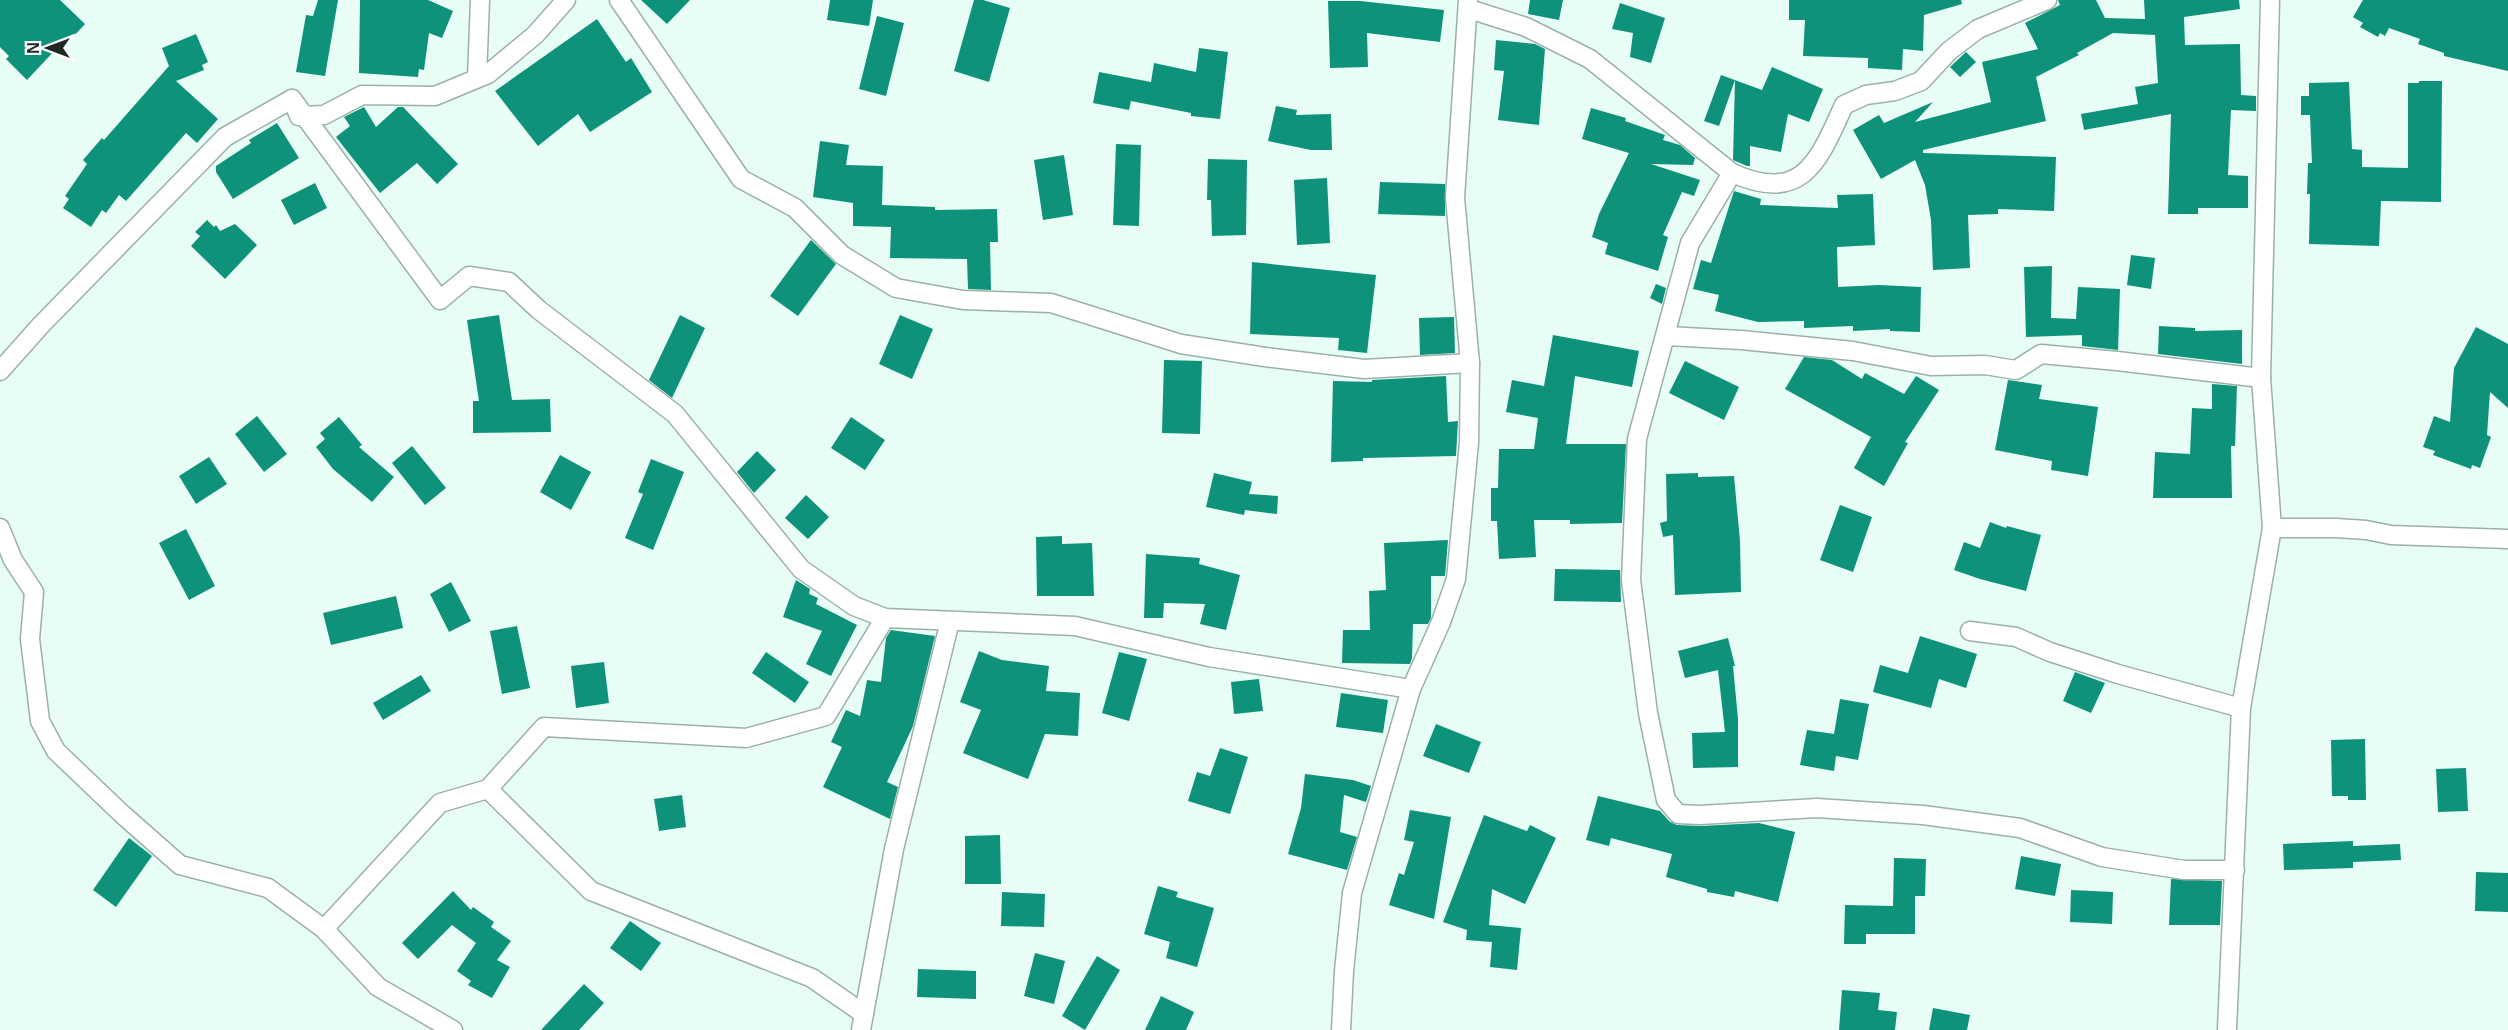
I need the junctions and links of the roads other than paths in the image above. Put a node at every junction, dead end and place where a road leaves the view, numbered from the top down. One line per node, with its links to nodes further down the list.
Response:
1 (480, 0): 8 (street)
2 (566, 0): 8 (street)
3 (619, 0): 12 (street)
4 (2048, 0): 7 (street)
5 (2270, 0): 14 (street)
6 (1469, 5): 10 (street); 12 (street)
7 (2024, 5): 10 (street)
8 (477, 78): 9 (street)
9 (292, 99): 13 (street); 18 (street)
10 (1732, 173): 11 (street)
11 (1666, 336): 14 (street); 24 (street)
12 (1470, 363): 21 (street)
13 (0, 371)
14 (2261, 378): 16 (street)
15 (0, 528): 25 (street)
16 (2272, 528): 17 (street); 22 (street)
17 (2508, 539)
18 (885, 618): 19 (street); 23 (street)
19 (950, 621): 21 (street); 26 (street)
20 (1970, 631): 22 (street)
21 (1411, 689): 28 (street)
22 (2241, 708): 24 (street)
23 (488, 789): 25 (street); 26 (street)
24 (2235, 870): 29 (street)
25 (324, 929): 27 (street)
26 (863, 1022)
27 (453, 1030)
28 (1341, 1030)
29 (2227, 1030)

